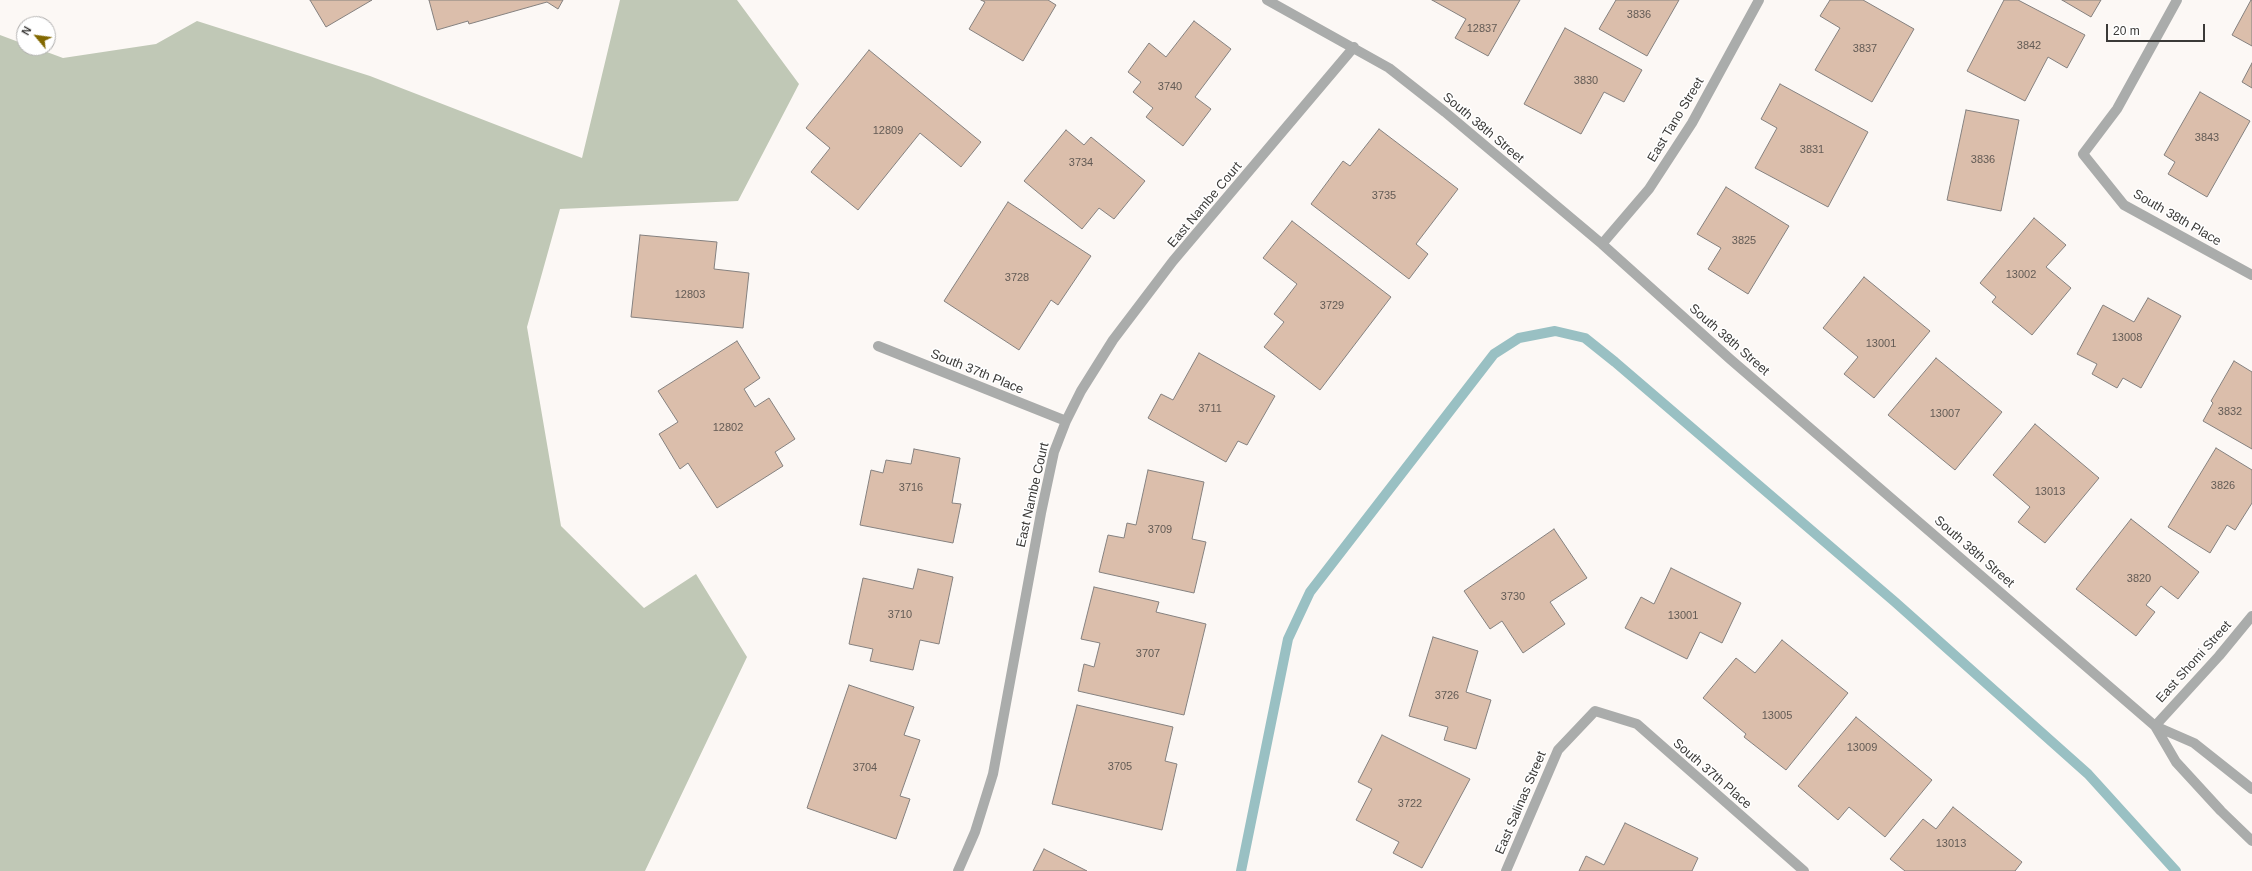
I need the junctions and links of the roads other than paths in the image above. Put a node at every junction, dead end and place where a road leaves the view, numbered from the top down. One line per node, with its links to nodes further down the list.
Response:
1 (1267, 0): 4 (street, South 38th Street)
2 (1759, 0): 5 (street, East Tano Street)
3 (2177, 0): 6 (street, South 38th Place)
4 (1354, 47): 5 (street, South 38th Street); 8 (street, East Nambe Court)
5 (1602, 244): 11 (street, South 38th Street)
6 (2252, 275)
7 (878, 346): 8 (street, South 37th Place)
8 (1066, 421): 14 (street, East Nambe Court)
9 (2252, 616): 11 (street, East Shomi Street)
10 (1595, 711): 15 (street, East Salinas Street); 16 (street, South 37th Place)
11 (2154, 726): 12 (street, South 38th Street); 13 (street, South 38th Street)
12 (2252, 790)
13 (2252, 841)
14 (958, 871)
15 (1506, 871)
16 (1804, 871)

